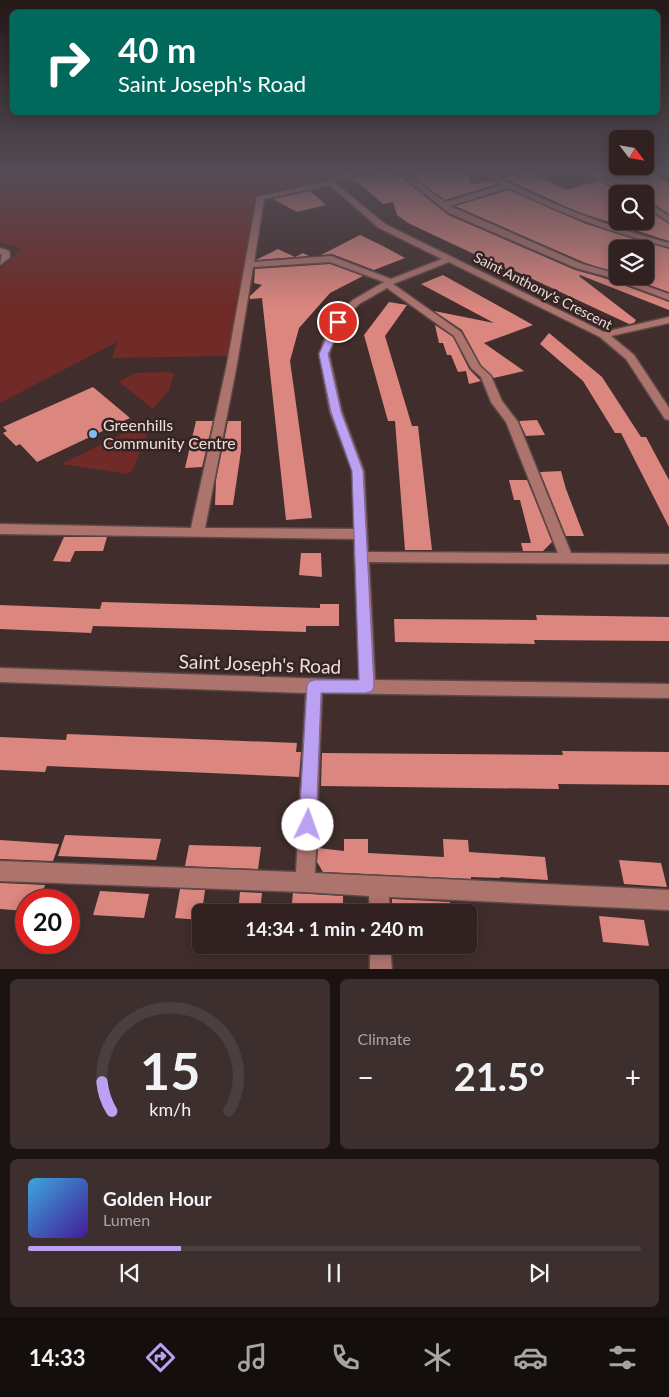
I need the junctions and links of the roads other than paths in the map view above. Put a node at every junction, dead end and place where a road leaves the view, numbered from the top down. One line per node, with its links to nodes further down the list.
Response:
1 (257, 218): 9 (street)
2 (373, 218): 7 (street, Saint Anthony's Crescent)
3 (471, 218): 11 (street)
4 (586, 218): 5 (street)
5 (669, 245)
6 (0, 251): 8 (street)
7 (449, 259): 10 (street); 13 (street, Saint Anthony's Crescent)
8 (0, 262)
9 (249, 265): 10 (street); 16 (street)
10 (389, 283): 17 (street); 19 (street)
11 (669, 297)
12 (669, 320): 13 (street)
13 (603, 335): 14 (street, Saint Anthony's Crescent)
14 (669, 417)
15 (0, 529): 16 (street)
16 (197, 532): 17 (street)
17 (360, 534): 18 (street)
18 (361, 557): 19 (street); 23 (street)
19 (566, 558): 20 (street)
20 (669, 559)
21 (0, 675): 22 (street, Saint Joseph's Road)
22 (314, 686): 23 (street, Saint Joseph's Road); 26 (street)
23 (366, 686): 24 (street, Saint Joseph's Road)
24 (669, 691)
25 (0, 871): 26 (street)
26 (305, 882): 27 (street)
27 (379, 887): 28 (street); 29 (street)
28 (669, 900)
29 (380, 904)
30 (380, 954): 31 (street)
31 (381, 969)

